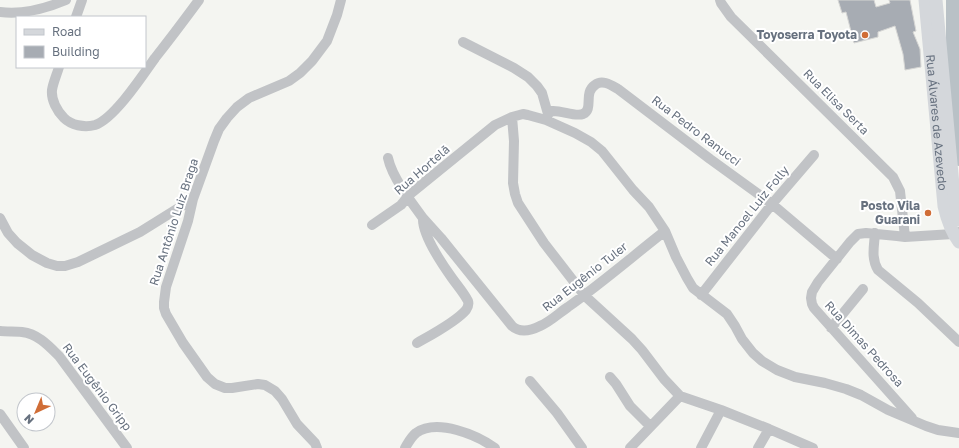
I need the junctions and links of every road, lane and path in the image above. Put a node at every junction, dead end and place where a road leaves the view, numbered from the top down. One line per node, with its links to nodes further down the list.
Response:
1 (66, 0): 9 (street)
2 (82, 0): 10 (street)
3 (199, 0): 12 (street)
4 (341, 0): 18 (street, Rua Antônio Luiz Braga)
5 (720, 0): 28 (street, Rua Elisa Serta)
6 (925, 0): 27 (main road, Rua Álvares de Azevedo)
7 (936, 0): 22 (main road, Rua Álvares de Azevedo)
8 (0, 12): 9 (street)
9 (35, 14)
10 (76, 16)
11 (463, 42): 14 (street)
12 (59, 68)
13 (512, 117): 14 (street); 17 (street, Rua Hortelã); 32 (street)
14 (547, 117): 19 (street, Rua Pedro Ranucci); 24 (street)
15 (814, 155): 19 (street, Rua Manoel Luiz Folly)
16 (388, 158): 17 (street, Rua Eugênio Tuler)
17 (408, 197): 21 (street, Rua Eugênio Tuler); 23 (street, Rua Hortelã)
18 (193, 199): 25 (street); 49 (street, Rua Antônio Luiz Braga)
19 (772, 204): 29 (street, Rua Pedro Ranucci); 31 (street, Rua Manoel Luiz Folly)
20 (0, 218): 25 (street)
21 (423, 218): 32 (street, Rua Eugênio Tuler); 36 (street, Rua Eugênio Tuler)
22 (959, 220)
23 (372, 225)
24 (666, 231): 31 (street); 32 (street, Rua Eugênio Tuler)
25 (4, 232)
26 (875, 233): 28 (street); 29 (street, Rua Dimas Pedrosa); 35 (street)
27 (957, 236): 28 (street)
28 (905, 237)
29 (837, 259): 33 (street, Rua Dimas Pedrosa)
30 (863, 289): 33 (street)
31 (701, 295): 42 (street)
32 (585, 296): 39 (street)
33 (831, 328): 42 (street, Rua Dimas Pedrosa)
34 (0, 332): 48 (street, Rua Eugênio Gripp)
35 (959, 342)
36 (418, 343)
37 (610, 377): 43 (street)
38 (530, 381): 52 (street)
39 (680, 396): 40 (street); 43 (street)
40 (721, 410): 44 (street); 54 (street)
41 (0, 414): 47 (street)
42 (915, 421): 45 (street)
43 (650, 426): 53 (street)
44 (769, 429): 46 (street); 55 (street)
45 (959, 433)
46 (800, 445): 56 (street)
47 (24, 448)
48 (126, 448)
49 (317, 448)
50 (405, 448): 51 (street)
51 (495, 448)
52 (582, 448)
53 (630, 448)
54 (701, 448)
55 (758, 448)
56 (813, 448)

